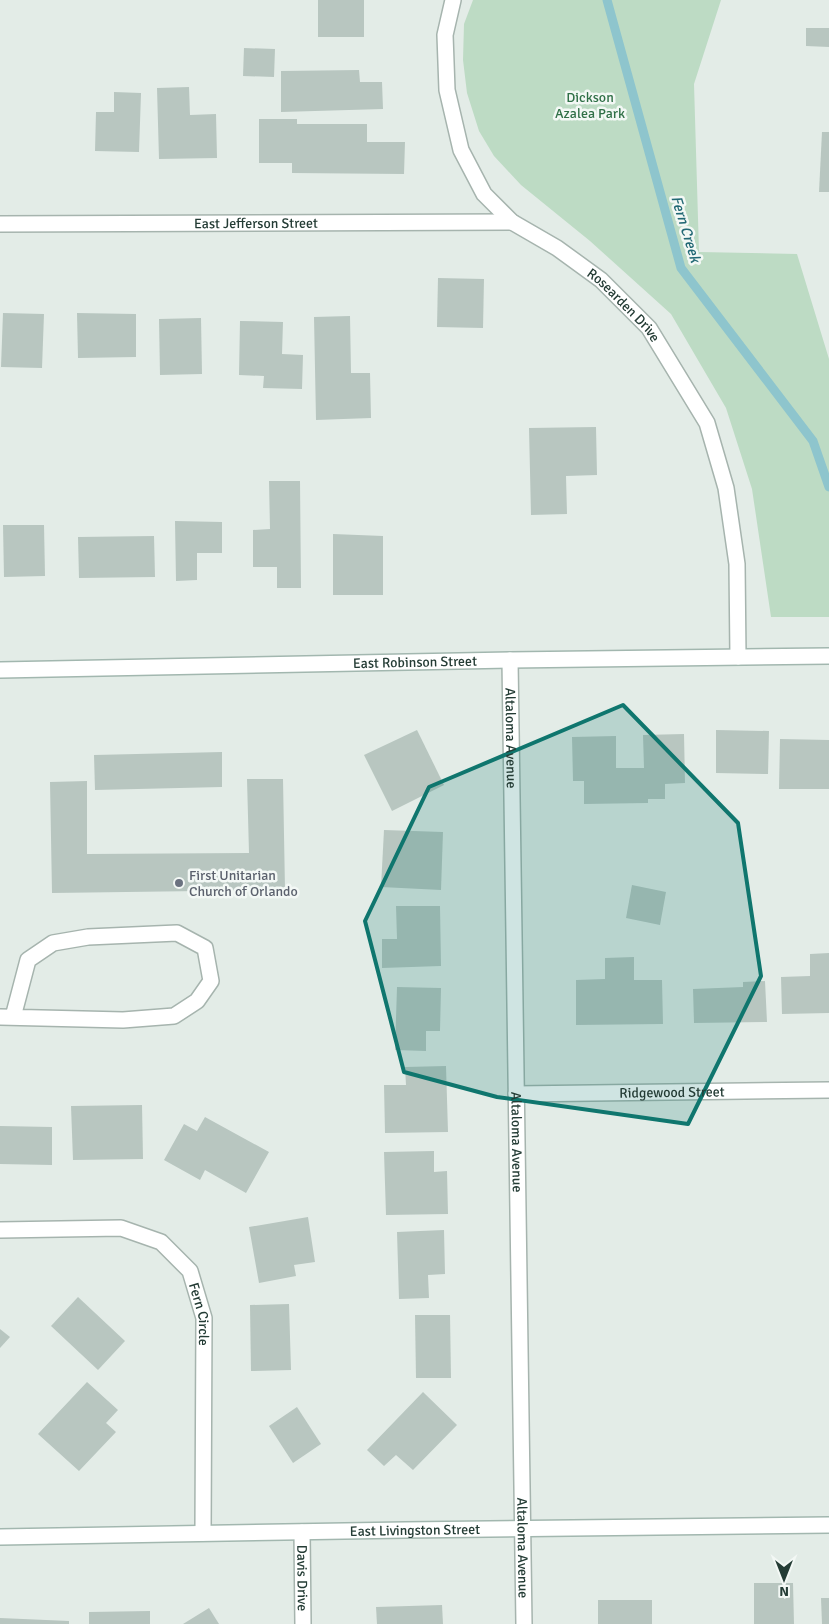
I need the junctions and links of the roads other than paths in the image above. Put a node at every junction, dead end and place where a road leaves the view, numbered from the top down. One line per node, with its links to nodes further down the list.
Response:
1 (453, 0): 2 (street, Rosearden Drive)
2 (512, 222): 3 (street, East Jefferson Street); 5 (street, Rosearden Drive)
3 (0, 224)
4 (829, 656): 5 (street, East Robinson Street)
5 (738, 657): 6 (street, East Robinson Street)
6 (510, 660): 7 (street, East Robinson Street); 10 (street, Altaloma Avenue)
7 (0, 670)
8 (7, 1017): 8 (street)
9 (829, 1090): 10 (street, Ridgewood Street)
10 (516, 1094): 13 (street, Altaloma Avenue)
11 (0, 1230): 15 (street, Fern Circle)
12 (829, 1525): 13 (street, East Livingston Street)
13 (522, 1527): 14 (street, East Livingston Street); 18 (street, Altaloma Avenue)
14 (302, 1532): 15 (street, East Livingston Street); 17 (street, Davis Drive)
15 (203, 1533): 16 (street, East Livingston Street)
16 (0, 1536)
17 (303, 1624)
18 (524, 1624)

